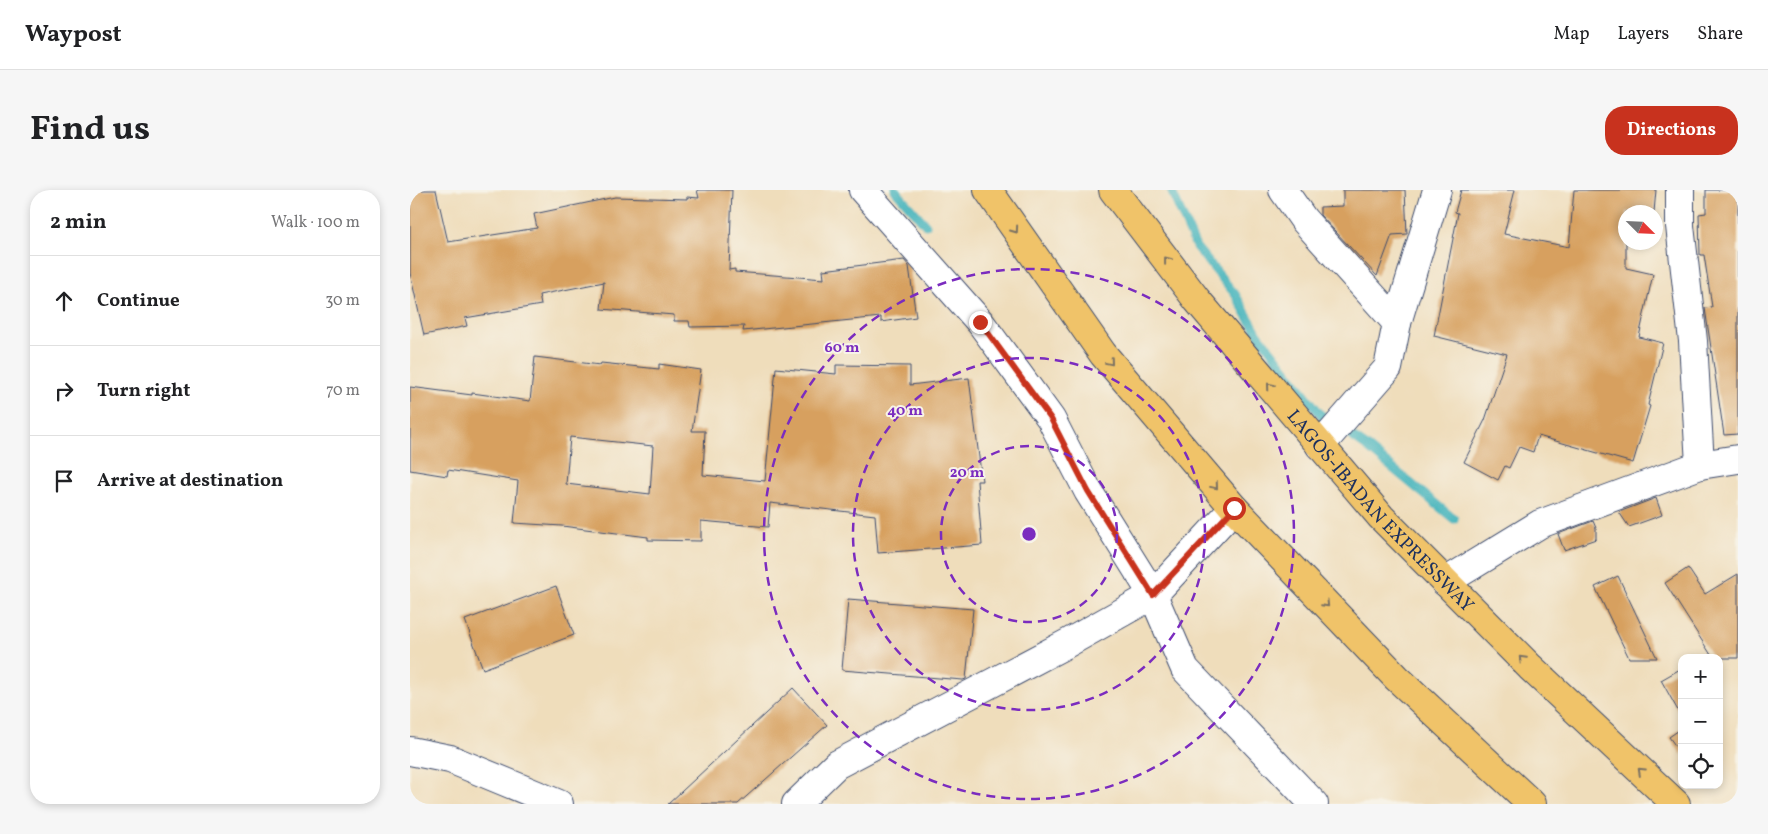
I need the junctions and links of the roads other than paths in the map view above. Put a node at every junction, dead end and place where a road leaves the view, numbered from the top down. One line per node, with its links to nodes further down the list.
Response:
1 (863, 190): 13 (street)
2 (988, 190): 11 (highway, one-way to 11)
3 (1113, 190): 8 (highway, LAGOS-IBADAN EXPRESSWAY, one-way to 3)
4 (1283, 190): 7 (street)
5 (1437, 190): 7 (street)
6 (1680, 190): 10 (street)
7 (1397, 323): 8 (street)
8 (1320, 446): 12 (highway, LAGOS-IBADAN EXPRESSWAY)
9 (1738, 459): 10 (street)
10 (1700, 465): 12 (street)
11 (1234, 508): 13 (street); 18 (highway, one-way to 18)
12 (1445, 582): 19 (highway, LAGOS-IBADAN EXPRESSWAY, one-way to 12)
13 (1153, 595): 16 (street); 17 (street)
14 (410, 751): 15 (street)
15 (559, 804)
16 (796, 804)
17 (1314, 804)
18 (1532, 804)
19 (1676, 804)

